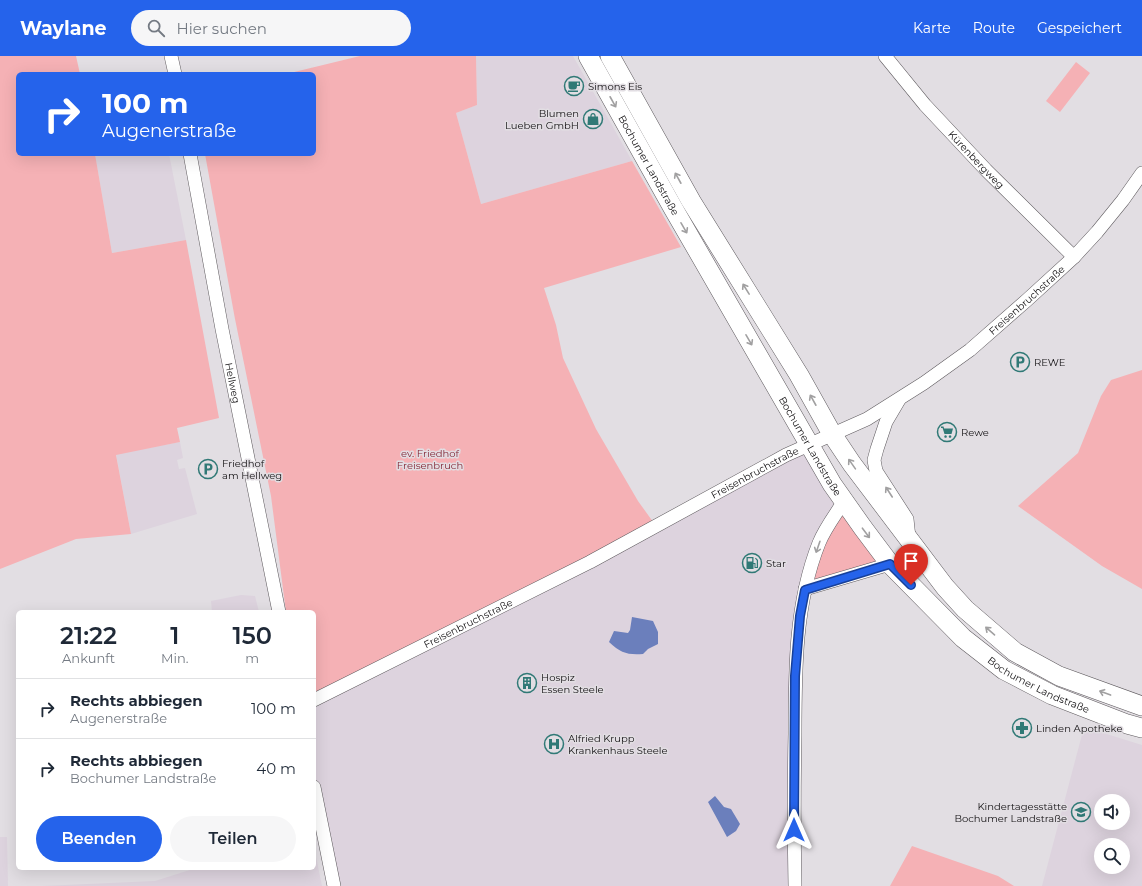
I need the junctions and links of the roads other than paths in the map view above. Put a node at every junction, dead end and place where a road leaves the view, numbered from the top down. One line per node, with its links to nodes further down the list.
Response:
1 (171, 56): 5 (street)
2 (588, 56): 11 (main road, Bochumer Landstraße, one-way to 11)
3 (610, 56): 10 (main road, Bochumer Landstraße, one-way to 3)
4 (885, 56): 8 (street, Kürenbergweg)
5 (175, 72)
6 (190, 156): 16 (street, Hellweg)
7 (1142, 173): 8 (street, Freisenbruchstraße)
8 (1074, 257): 9 (street, Freisenbruchstraße)
9 (901, 397): 10 (street, Freisenbruchstraße); 13 (street, one-way to 9)
10 (832, 434): 11 (street, Freisenbruchstraße); 13 (main road, Bochumer Landstraße, one-way to 10)
11 (810, 444): 12 (main road, Bochumer Landstraße); 17 (street, Freisenbruchstraße)
12 (844, 501): 14 (main road, Bochumer Landstraße, one-way to 14); 15 (street, one-way to 15)
13 (909, 540): 18 (main road, Bochumer Landstraße, one-way to 13)
14 (890, 564): 15 (street); 19 (main road, Bochumer Landstraße)
15 (805, 590): 22 (street)
16 (279, 610)
17 (316, 699)
18 (1142, 706)
19 (1142, 728)
20 (316, 797): 21 (street)
21 (334, 886)
22 (795, 886)

